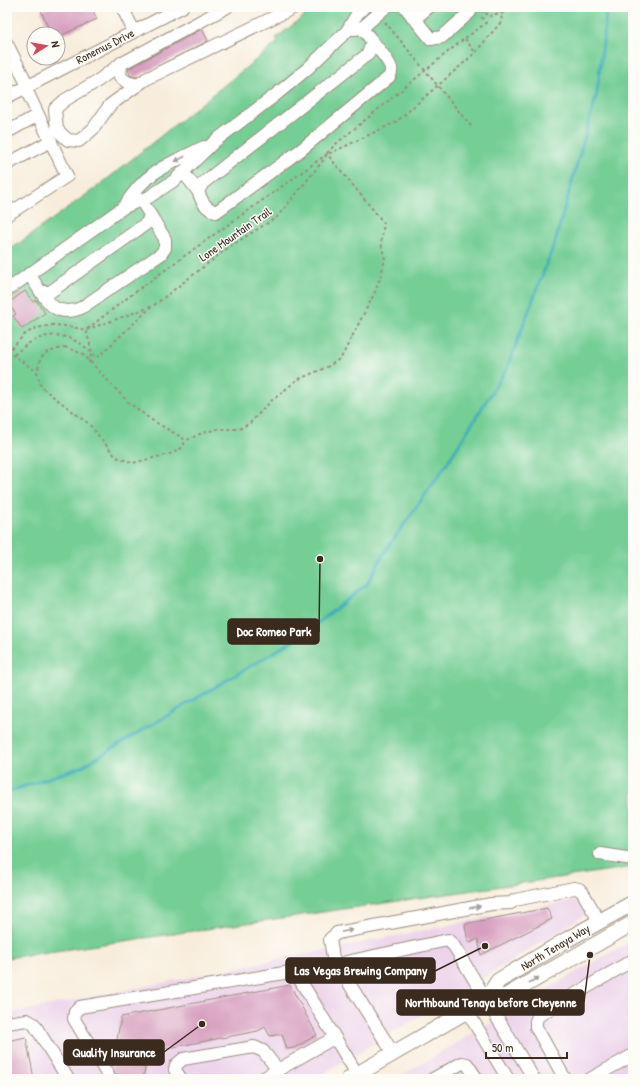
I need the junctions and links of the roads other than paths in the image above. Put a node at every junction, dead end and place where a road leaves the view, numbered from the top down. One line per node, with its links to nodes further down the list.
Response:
1 (122, 7): 12 (street)
2 (182, 7): 12 (street, Ronemus Drive)
3 (227, 7): 16 (street)
4 (295, 7): 17 (street)
5 (364, 7): 13 (street)
6 (405, 7): 10 (street)
7 (429, 7): 10 (street)
8 (469, 7): 10 (street)
9 (383, 11): 11 (street)
10 (413, 18)
11 (362, 28): 13 (street); 14 (street)
12 (134, 31): 18 (street, Ronemus Drive)
13 (347, 31): 23 (street)
14 (372, 42): 26 (street); 26 (street)
15 (7, 44): 18 (street)
16 (121, 63): 17 (street); 17 (street)
17 (138, 85)
18 (27, 87): 19 (street, Ronemus Drive); 20 (street)
19 (7, 97)
20 (38, 115): 21 (street); 22 (street)
21 (7, 132)
22 (51, 142): 24 (street); 30 (street)
23 (215, 142): 25 (street); 28 (street, one-way to 28)
24 (7, 164)
25 (183, 172): 26 (street); 27 (street)
26 (198, 191)
27 (141, 200): 28 (street); 31 (street)
28 (124, 207): 32 (street)
29 (7, 208): 30 (street)
30 (7, 214)
31 (150, 215): 34 (street); 34 (street)
32 (29, 274): 33 (street); 34 (street)
33 (7, 290)
34 (41, 292)
35 (600, 854): 36 (street)
36 (633, 859)
37 (633, 903): 38 (main road, North Tenaya Way)
38 (599, 921): 41 (street, one-way to 38); 42 (main road, North Tenaya Way)
39 (633, 923): 42 (main road, North Tenaya Way, one-way to 39)
40 (633, 960): 58 (street)
41 (342, 973): 42 (street); 46 (street)
42 (486, 1000): 43 (main road, North Tenaya Way); 57 (street)
43 (467, 1011): 46 (main road, North Tenaya Way); 56 (street)
44 (7, 1023): 50 (street)
45 (337, 1042): 48 (street); 49 (street); 51 (street)
46 (393, 1053): 49 (main road, North Tenaya Way)
47 (633, 1055): 59 (street)
48 (278, 1070): 52 (street); 53 (street)
49 (353, 1077)
50 (68, 1079)
51 (110, 1079)
52 (181, 1079)
53 (262, 1079)
54 (434, 1079): 55 (street)
55 (477, 1079)
56 (508, 1079)
57 (534, 1079)
58 (565, 1079)
59 (590, 1079)

